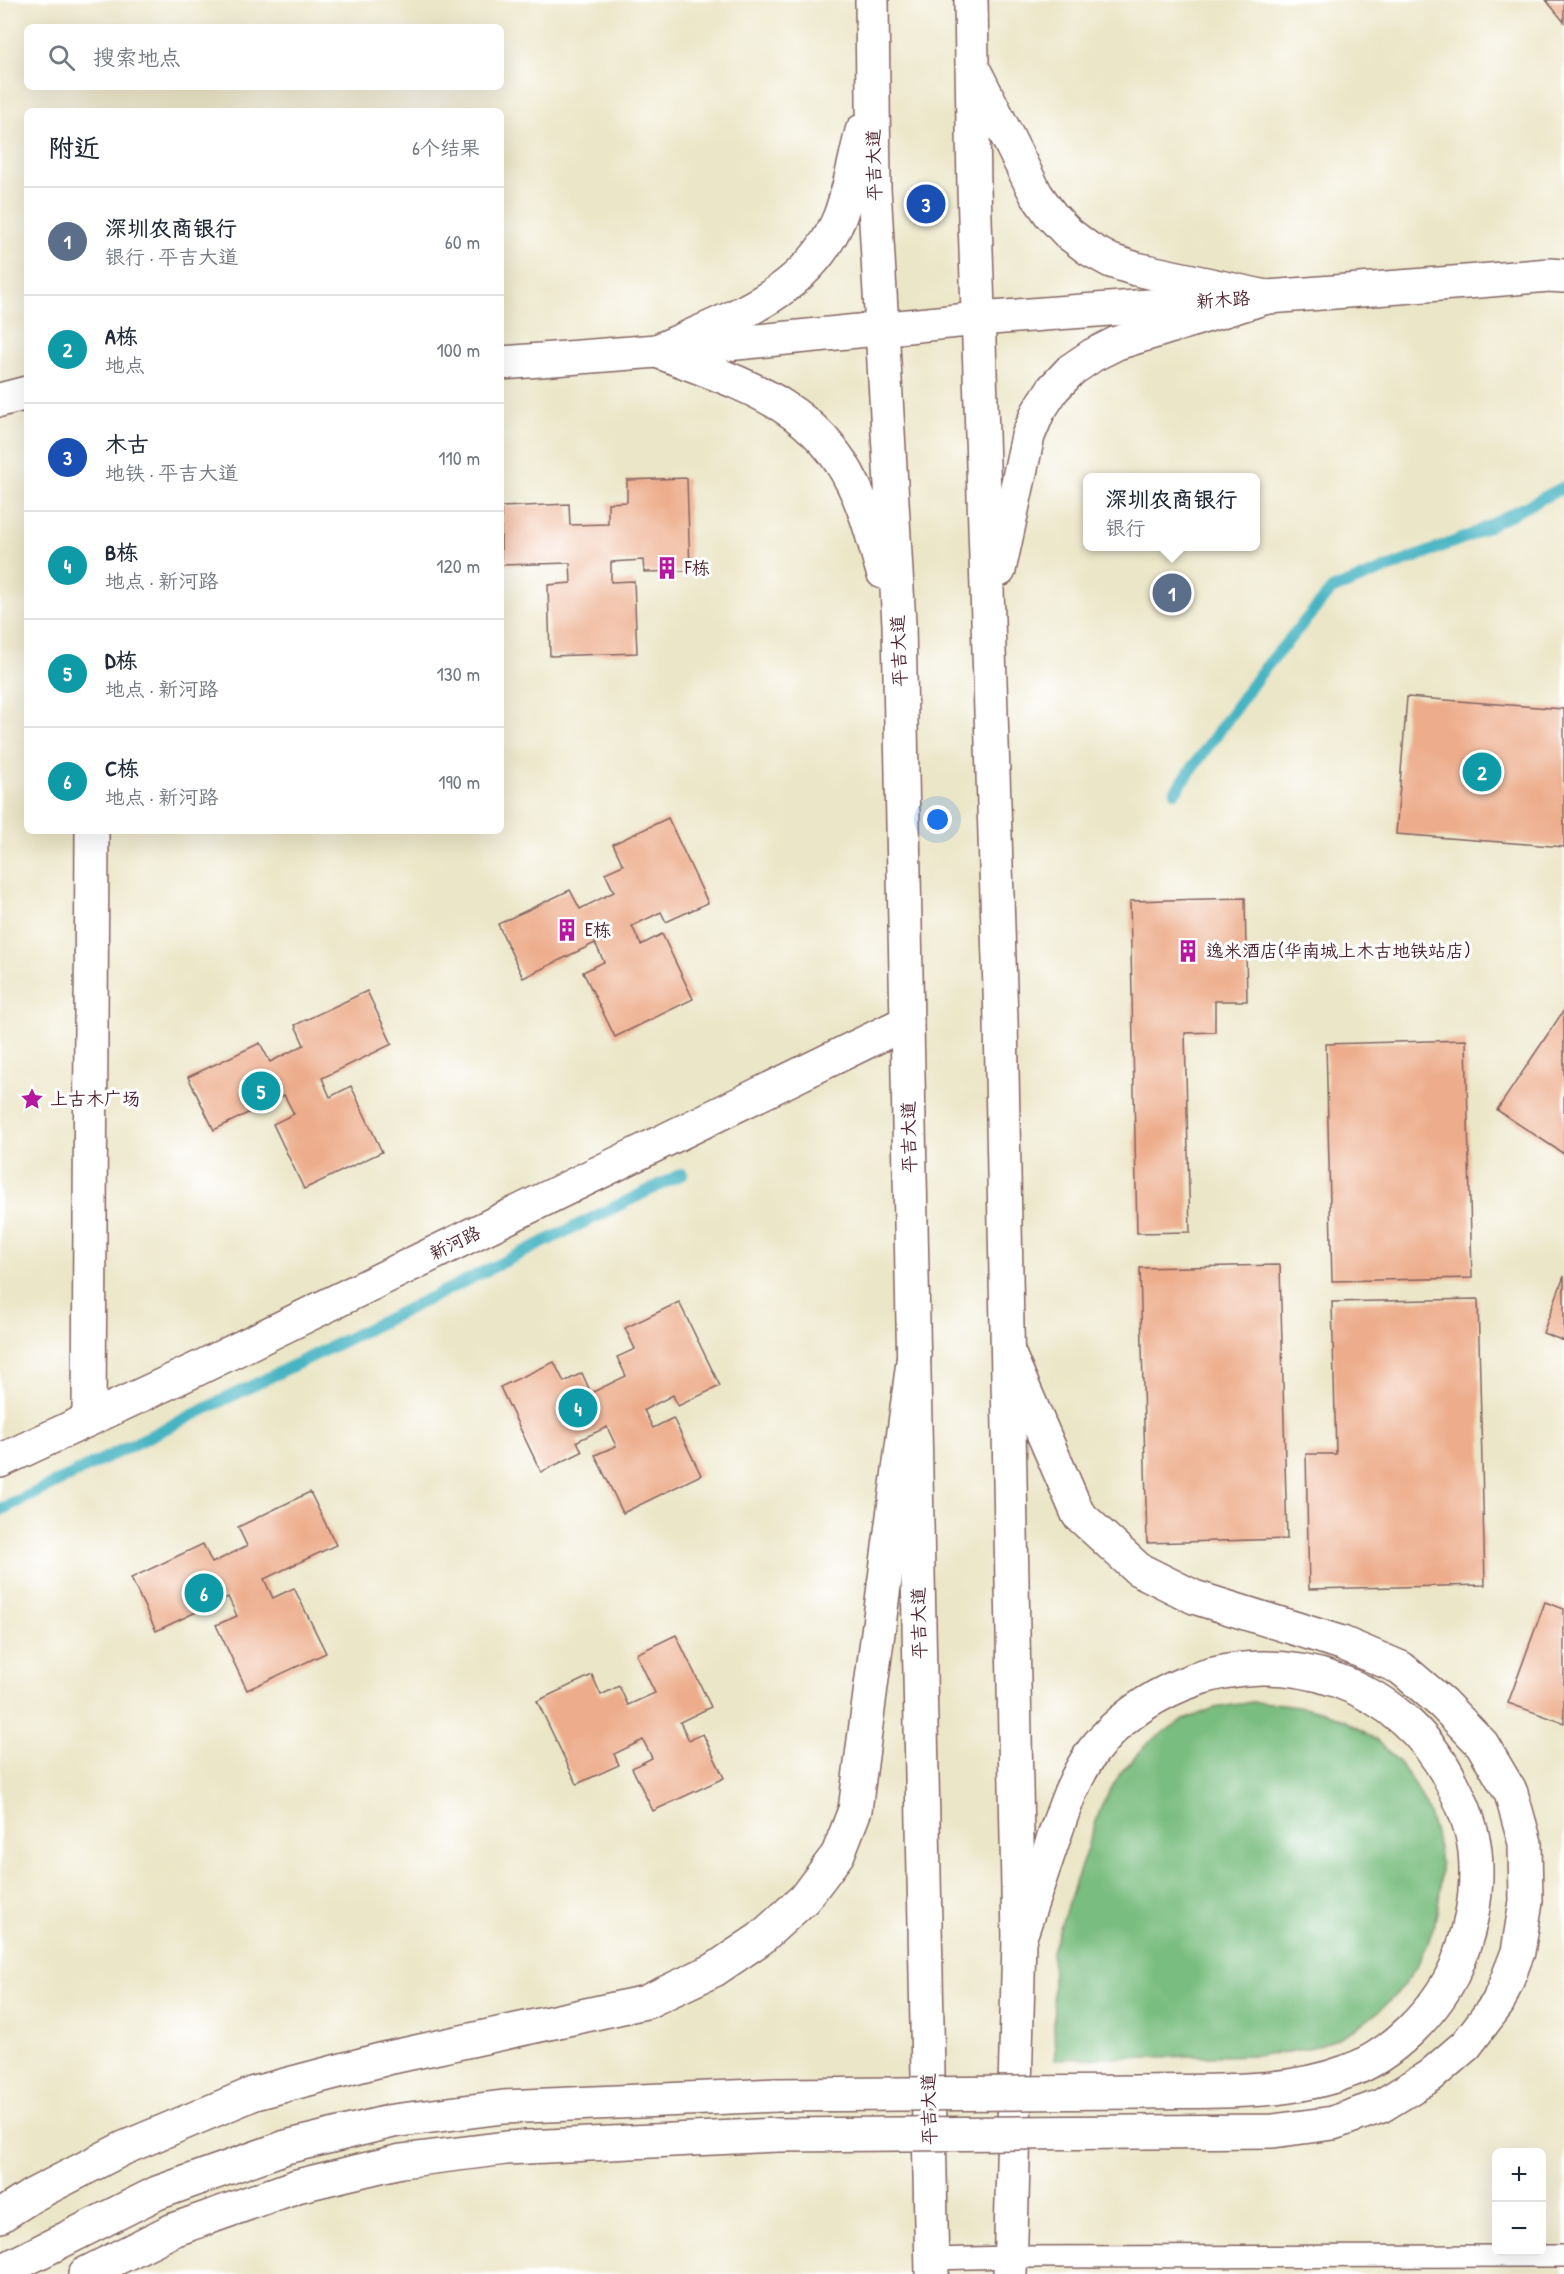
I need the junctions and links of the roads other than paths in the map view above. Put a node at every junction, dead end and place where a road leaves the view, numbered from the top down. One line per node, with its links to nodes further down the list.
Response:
1 (872, 0): 4 (main road, 平吉大道)
2 (971, 0): 3 (main road)
3 (972, 67): 6 (main road); 7 (main road)
4 (873, 89): 8 (main road, 平吉大道); 9 (main road)
5 (1564, 276): 6 (main road, 新木路)
6 (1267, 297): 7 (main road, 新木路); 13 (main road)
7 (978, 319): 8 (main road, 新木路); 13 (main road)
8 (882, 328): 9 (main road, 新木路); 14 (main road, 平吉大道)
9 (657, 351): 10 (main road, 新木路); 14 (main road)
10 (504, 363)
11 (24, 394): 12 (main road)
12 (0, 400)
13 (988, 620): 17 (main road)
14 (899, 624): 16 (main road, 平吉大道)
15 (92, 834): 19 (main road)
16 (907, 1022): 18 (main road, 平吉大道); 19 (main road, 新河路)
17 (1008, 1352): 21 (main road); 27 (main road, bridge)
18 (914, 1354): 22 (main road); 25 (main road, 平吉大道)
19 (89, 1419): 20 (main road, 新河路)
20 (0, 1461)
21 (1019, 1940): 24 (main road); 26 (main road, bridge)
22 (0, 2216)
23 (1564, 2256): 24 (lane)
24 (1010, 2265): 25 (lane)
25 (932, 2266)
26 (0, 2272)
27 (85, 2274)

